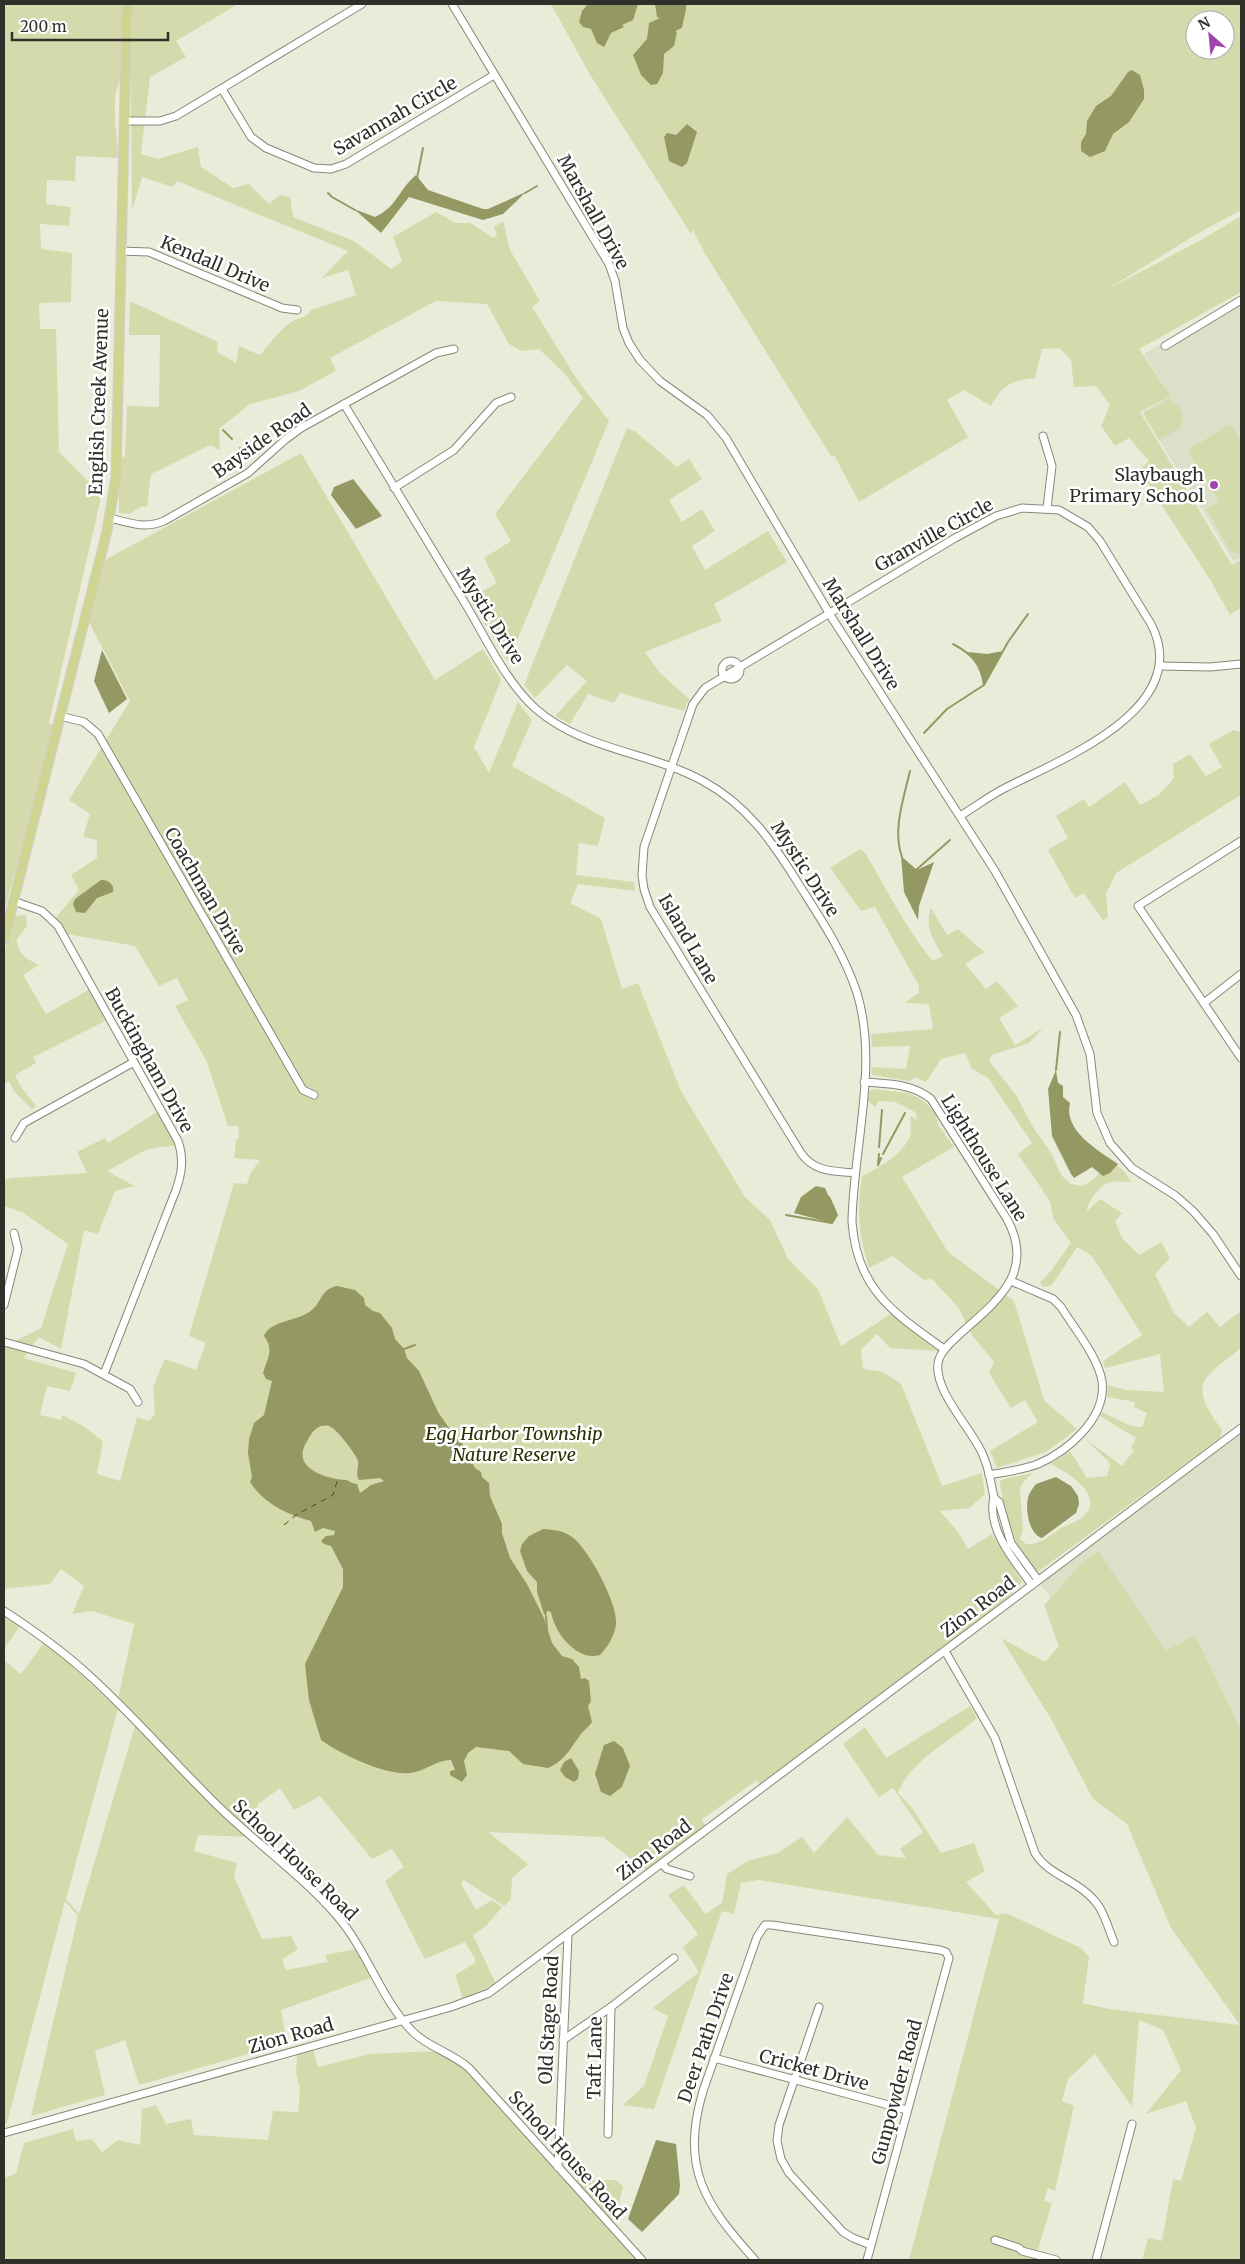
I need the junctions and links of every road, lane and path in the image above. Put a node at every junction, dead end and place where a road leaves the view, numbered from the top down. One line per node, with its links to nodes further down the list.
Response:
1 (127, 4): 6 (main road, English Creek Avenue)
2 (362, 4): 5 (street)
3 (452, 4): 4 (street, Marshall Drive)
4 (494, 75): 5 (street, Savannah Circle); 18 (street, Marshall Drive)
5 (222, 89): 6 (street)
6 (124, 121): 7 (main road, English Creek Avenue)
7 (120, 251): 9 (street, Kendall Drive); 17 (main road, English Creek Avenue)
8 (1241, 300): 10 (street)
9 (297, 310)
10 (1165, 346)
11 (454, 349): 13 (street, Bayside Road)
12 (511, 397): 15 (street)
13 (344, 404): 15 (street, Mystic Drive); 17 (street, Bayside Road)
14 (1043, 436): 16 (street)
15 (394, 488): 24 (street, Mystic Drive)
16 (1047, 508): 18 (street, Granville Circle); 20 (street, Granville Circle)
17 (110, 518): 23 (main road, English Creek Avenue)
18 (829, 612): 21 (street, Island Lane); 25 (street, Marshall Drive)
19 (1241, 664): 20 (street)
20 (1160, 666): 25 (street, Granville Circle)
21 (740, 667): 22 (street, Island Lane); 22 (street, Island Lane)
22 (723, 676): 24 (street, Island Lane)
23 (60, 716): 27 (main road, English Creek Avenue); 34 (street, Coachman Drive)
24 (672, 767): 33 (street, Mystic Drive); 36 (street, Island Lane)
25 (960, 816): 38 (street, Marshall Drive)
26 (1241, 841): 30 (street)
27 (13, 901): 28 (main road, English Creek Avenue); 32 (street, Buckingham Drive)
28 (4, 939)
29 (1241, 974): 30 (street)
30 (1204, 1003): 31 (street)
31 (1241, 1058)
32 (134, 1062): 35 (street); 43 (street, Buckingham Drive)
33 (864, 1082): 36 (street, Mystic Drive); 39 (street, Lighthouse Lane)
34 (314, 1095)
35 (15, 1138)
36 (855, 1174): 42 (street, Mystic Drive)
37 (14, 1233): 40 (street)
38 (1241, 1276)
39 (1011, 1281): 42 (street, Lighthouse Lane); 46 (street)
40 (4, 1305)
41 (4, 1342): 43 (street)
42 (944, 1349): 46 (street)
43 (104, 1374): 44 (street)
44 (138, 1402)
45 (1241, 1428): 47 (street, Zion Road)
46 (989, 1475): 47 (street)
47 (1035, 1582): 49 (street, Zion Road)
48 (4, 1611): 58 (street, School House Road)
49 (945, 1651): 50 (street, Zion Road); 53 (street)
50 (662, 1864): 51 (street); 52 (street, Zion Road)
51 (690, 1876)
52 (568, 1934): 58 (street, Zion Road); 59 (street, Old Stage Road)
53 (1114, 1942)
54 (926, 1948): 60 (street, Deer Path Drive); 62 (street, Gunpowder Road)
55 (674, 1958): 56 (street)
56 (611, 2006): 59 (street); 65 (street, Taft Lane)
57 (819, 2007): 61 (street)
58 (403, 2021): 64 (street, Zion Road); 66 (street, School House Road)
59 (563, 2040): 66 (street, Old Stage Road)
60 (714, 2058): 61 (street, Cricket Drive); 70 (street, Deer Path Drive)
61 (794, 2080): 62 (street, Cricket Drive); 68 (street)
62 (907, 2110): 68 (street, Gunpowder Road)
63 (1132, 2124): 73 (street)
64 (4, 2133)
65 (608, 2134)
66 (558, 2168): 69 (street, School House Road)
67 (995, 2240): 72 (street)
68 (871, 2245): 71 (street, Gunpowder Road)
69 (642, 2260)
70 (755, 2260)
71 (867, 2260)
72 (1056, 2260)
73 (1096, 2260)

